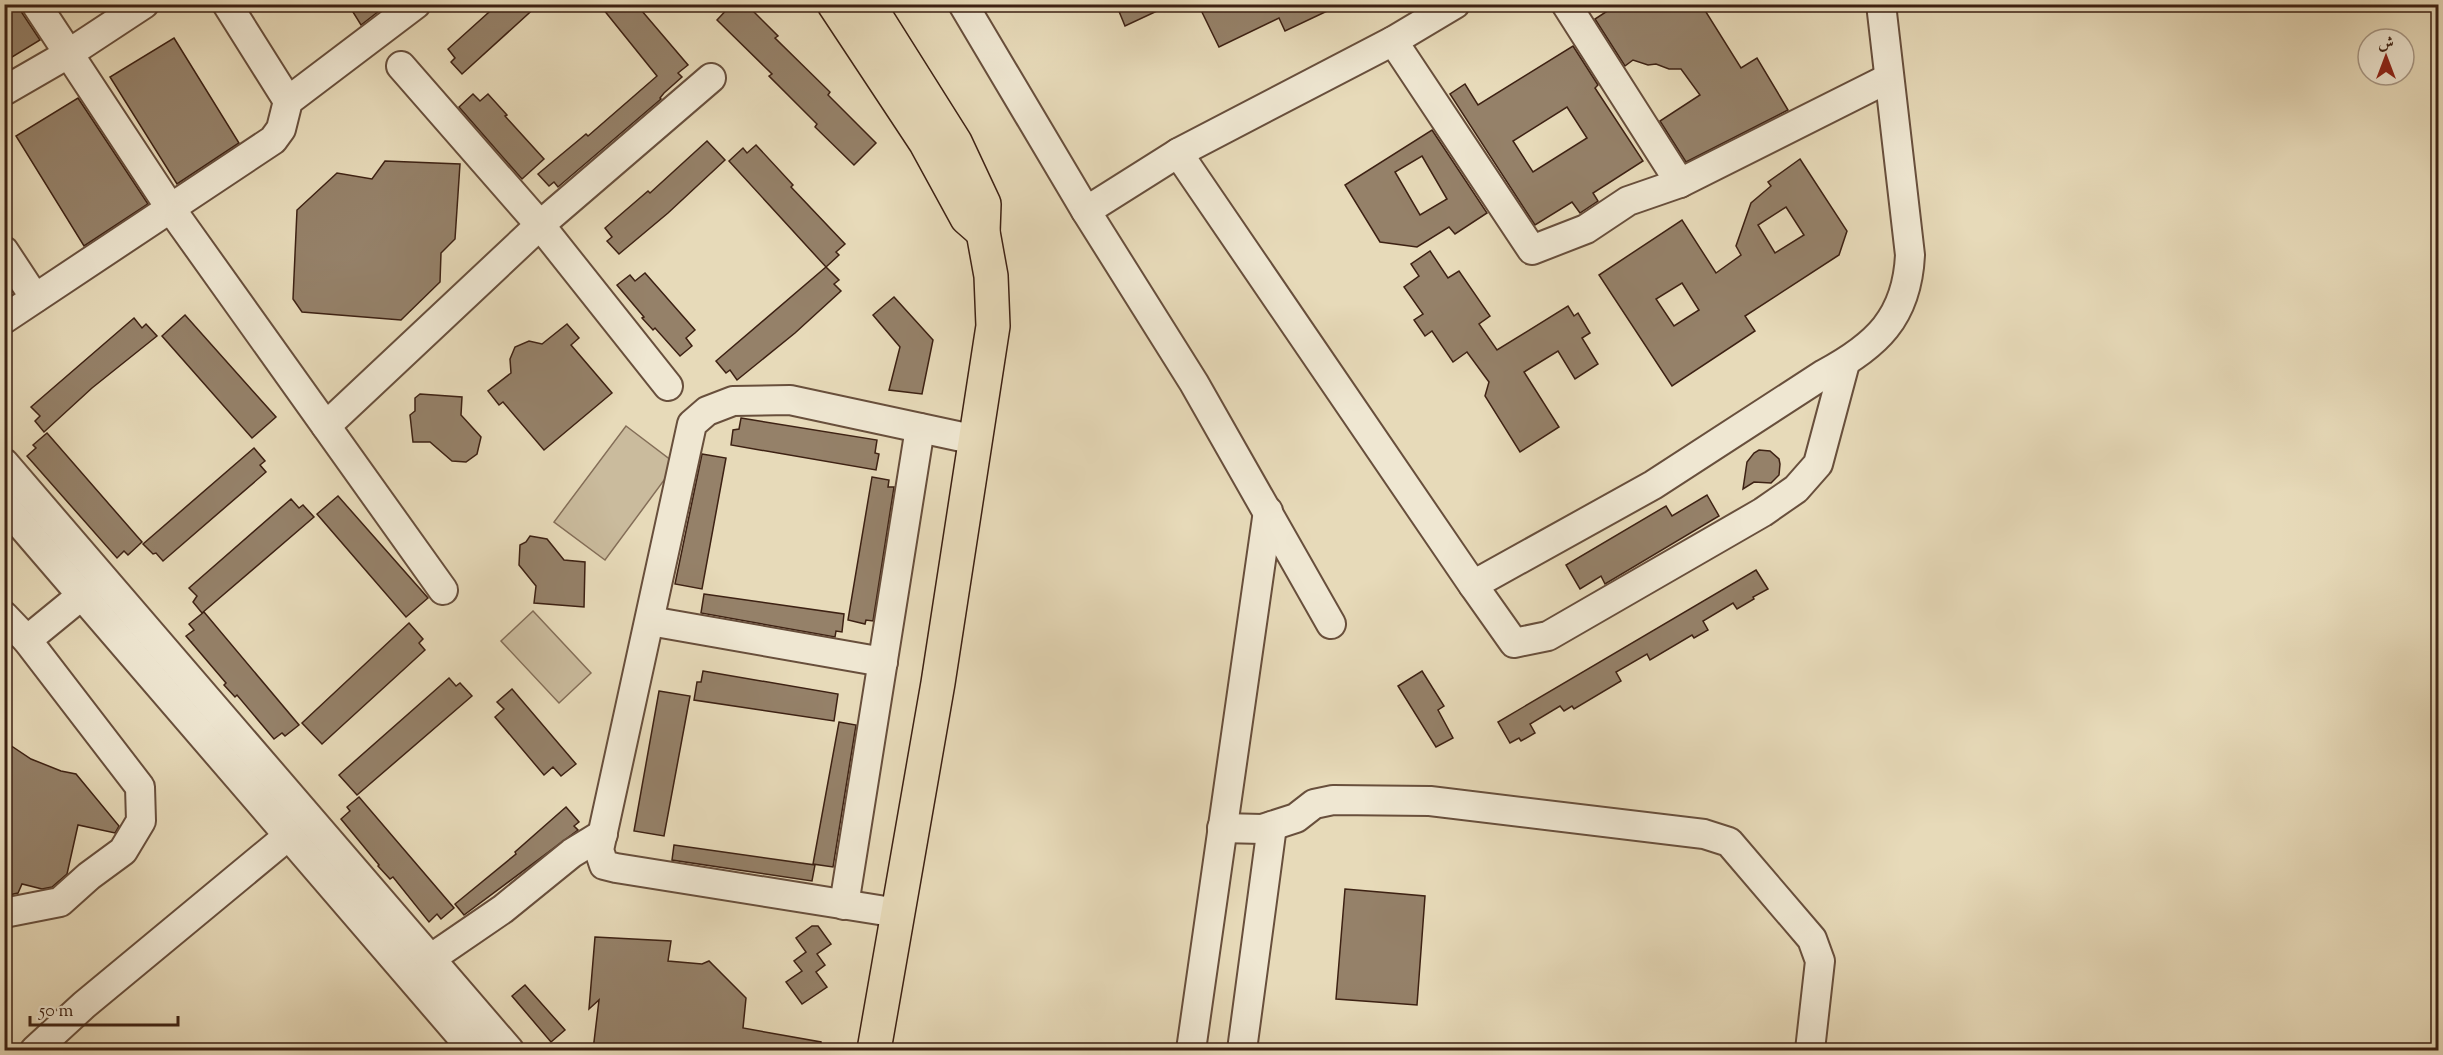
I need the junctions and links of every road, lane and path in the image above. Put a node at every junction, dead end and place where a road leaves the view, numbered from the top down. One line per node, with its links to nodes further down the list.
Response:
1 (36, 4): 12 (street)
2 (144, 4): 12 (street)
3 (227, 4): 17 (street)
4 (416, 4): 17 (street)
5 (834, 4): 23 (main road)
6 (868, 4): 23 (main road)
7 (963, 4): 21 (street)
8 (1455, 4): 11 (street)
9 (1566, 4): 19 (street)
10 (1881, 4): 15 (street)
11 (1393, 41): 18 (street); 19 (street)
12 (68, 54): 16 (street); 20 (street)
13 (400, 66): 22 (street)
14 (711, 78): 22 (street)
15 (1889, 78): 19 (street); 27 (street)
16 (4, 91)
17 (288, 100): 20 (street)
18 (1178, 153): 21 (street); 35 (street)
19 (1680, 183)
20 (171, 209): 25 (street); 29 (street)
21 (1086, 211): 34 (street)
22 (540, 225): 28 (street); 29 (street)
23 (983, 232): 31 (main road)
24 (4, 251): 25 (street)
25 (35, 298): 26 (street)
26 (4, 319)
27 (1845, 363): 35 (street); 35 (street)
28 (668, 386)
29 (326, 426): 36 (street)
30 (920, 428): 31 (street); 39 (street); 42 (street)
31 (976, 440): 49 (main road)
32 (4, 463): 50 (street)
33 (4, 505): 37 (street)
34 (1268, 511): 40 (street); 44 (street)
35 (1473, 585)
36 (443, 590)
37 (82, 596): 41 (street); 46 (street)
38 (4, 616): 41 (street)
39 (650, 621): 42 (street); 45 (street)
40 (1331, 624)
41 (27, 640): 48 (street)
42 (883, 662): 47 (street)
43 (1272, 826): 44 (street); 56 (street); 57 (street)
44 (1222, 828): 55 (street)
45 (603, 834): 47 (street); 50 (street)
46 (288, 836): 51 (street); 52 (street)
47 (844, 904): 49 (street)
48 (4, 913)
49 (898, 913): 54 (main road)
50 (430, 958): 53 (street)
51 (35, 1050)
52 (473, 1050)
53 (509, 1050)
54 (874, 1050)
55 (1191, 1050)
56 (1242, 1050)
57 (1810, 1050)

